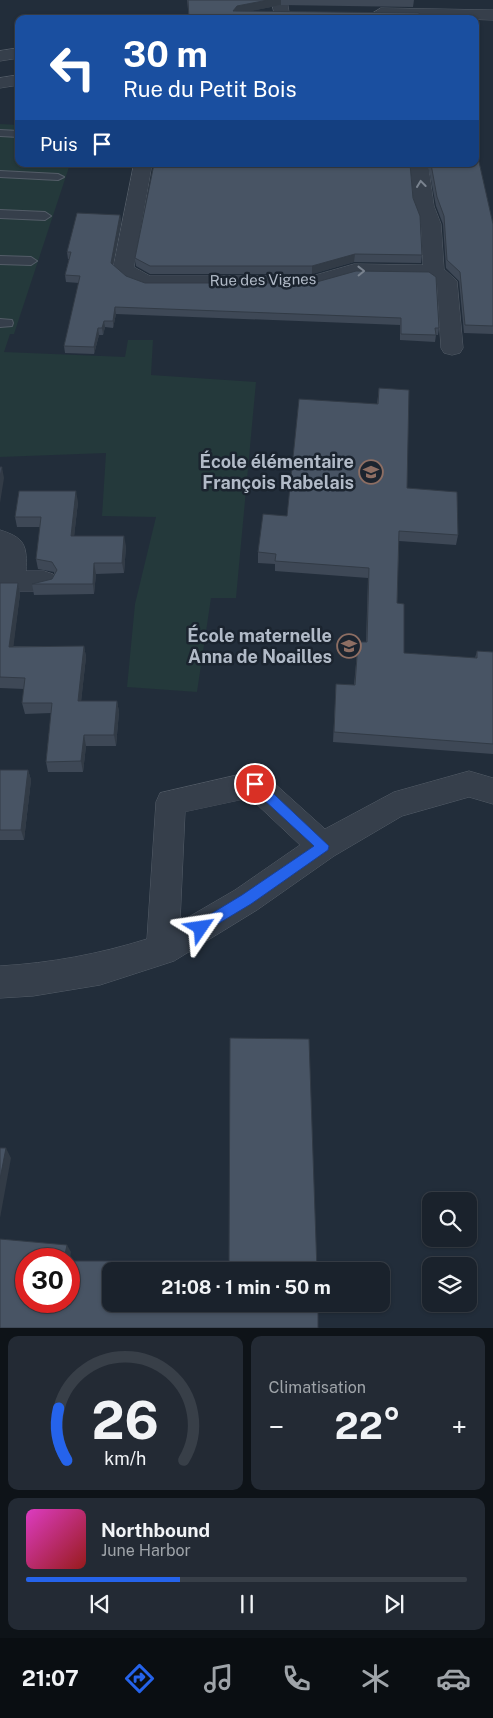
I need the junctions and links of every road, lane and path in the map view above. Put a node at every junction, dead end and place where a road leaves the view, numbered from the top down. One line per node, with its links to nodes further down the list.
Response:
1 (288, 11): 3 (street)
2 (366, 13): 4 (street)
3 (266, 15)
4 (493, 15)
5 (15, 54): 6 (street)
6 (0, 56)
7 (15, 81): 8 (street)
8 (0, 83)
9 (0, 133): 10 (lane)
10 (15, 134)
11 (142, 167): 19 (street, Rue des Vignes, one-way to 19)
12 (419, 167): 19 (street, one-way to 12)
13 (0, 174): 14 (lane)
14 (58, 177)
15 (0, 214): 16 (lane)
16 (46, 216)
17 (0, 260): 18 (lane)
18 (31, 261)
19 (434, 271): 20 (street)
20 (452, 348)
21 (0, 539): 22 (street)
22 (6, 581): 23 (street)
23 (44, 581)
24 (493, 791): 25 (street)
25 (323, 846): 26 (street); 26 (street)
26 (163, 950): 27 (street)
27 (0, 982)

